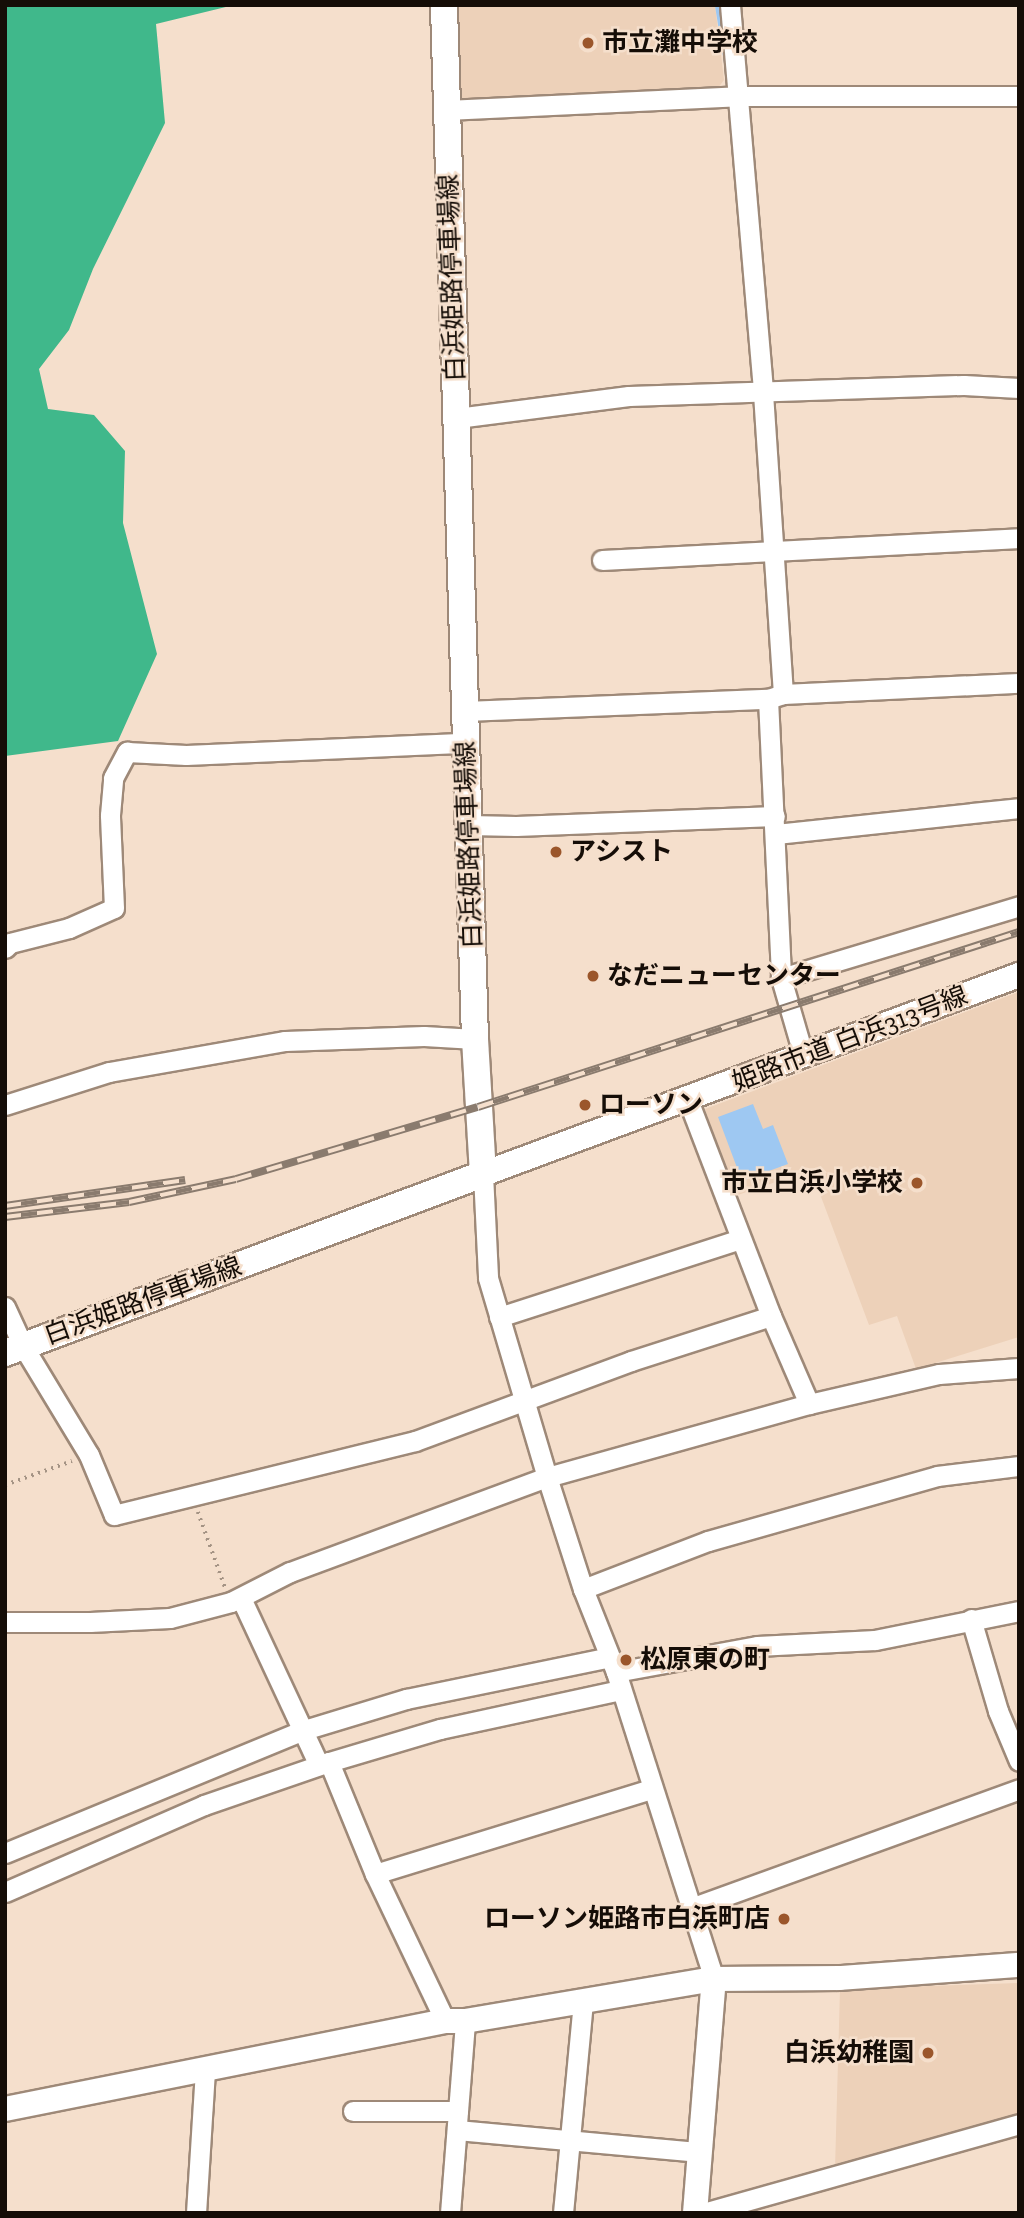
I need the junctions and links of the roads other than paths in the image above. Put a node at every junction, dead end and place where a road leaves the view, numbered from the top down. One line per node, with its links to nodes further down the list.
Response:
1 (444, 5): 5 (main road, 白浜姫路停車場線)
2 (730, 5): 3 (street)
3 (731, 96): 4 (street); 5 (street); 7 (street)
4 (1019, 96)
5 (446, 110): 8 (main road, 白浜姫路停車場線)
6 (1019, 388): 7 (street)
7 (763, 393): 8 (street); 10 (street)
8 (457, 418): 14 (main road, 白浜姫路停車場線)
9 (1019, 538): 10 (street)
10 (774, 550): 11 (street); 13 (street)
11 (602, 560)
12 (1019, 683): 13 (street)
13 (776, 696): 14 (street); 18 (street)
14 (465, 711): 15 (main road, 白浜姫路停車場線)
15 (465, 743): 17 (main road, 白浜姫路停車場線); 20 (street)
16 (1019, 808): 18 (street)
17 (469, 825): 18 (street); 23 (main road, 白浜姫路停車場線)
18 (776, 825): 22 (street)
19 (1019, 906): 22 (street)
20 (5, 948)
21 (1019, 975): 24 (street, 姫路市道 白浜313号線)
22 (781, 978): 24 (street)
23 (475, 1039): 26 (street); 27 (main road, 白浜姫路停車場線)
24 (804, 1057): 25 (street, 姫路市道 白浜313号線)
25 (688, 1100): 27 (street, 姫路市道 白浜313号線); 28 (street)
26 (5, 1105)
27 (483, 1174): 31 (street); 32 (main road, 白浜姫路停車場線)
28 (740, 1239): 30 (street); 31 (street)
29 (5, 1307): 32 (street)
30 (771, 1316): 34 (street); 35 (street)
31 (499, 1317): 34 (street)
32 (14, 1349): 34 (street)
33 (1019, 1368): 35 (street)
34 (524, 1401): 37 (street)
35 (809, 1404): 37 (street)
36 (1019, 1466): 38 (street)
37 (547, 1477): 38 (street); 39 (street)
38 (583, 1589): 43 (street)
39 (236, 1600): 42 (street); 44 (street)
40 (1019, 1611): 41 (street)
41 (971, 1619): 43 (street); 45 (street)
42 (5, 1622)
43 (616, 1673): 44 (street); 46 (street); 47 (street)
44 (304, 1730): 46 (street); 49 (street)
45 (1019, 1761)
46 (324, 1764): 50 (street); 51 (street)
47 (652, 1789): 50 (street); 52 (street)
48 (1019, 1789): 52 (street)
49 (5, 1853)
50 (375, 1874): 56 (street)
51 (5, 1892)
52 (691, 1908): 54 (street)
53 (1019, 1965): 54 (street)
54 (714, 1979): 55 (street); 63 (street)
55 (583, 2000): 56 (street); 62 (street)
56 (455, 2021): 57 (street); 60 (street)
57 (205, 2070): 58 (street); 64 (street)
58 (5, 2109)
59 (353, 2112): 60 (street)
60 (457, 2120): 62 (street); 65 (street)
61 (1019, 2124): 68 (street)
62 (570, 2138): 63 (street); 66 (street)
63 (700, 2152): 67 (street)
64 (196, 2213)
65 (450, 2213)
66 (564, 2213)
67 (695, 2213)
68 (703, 2213)

